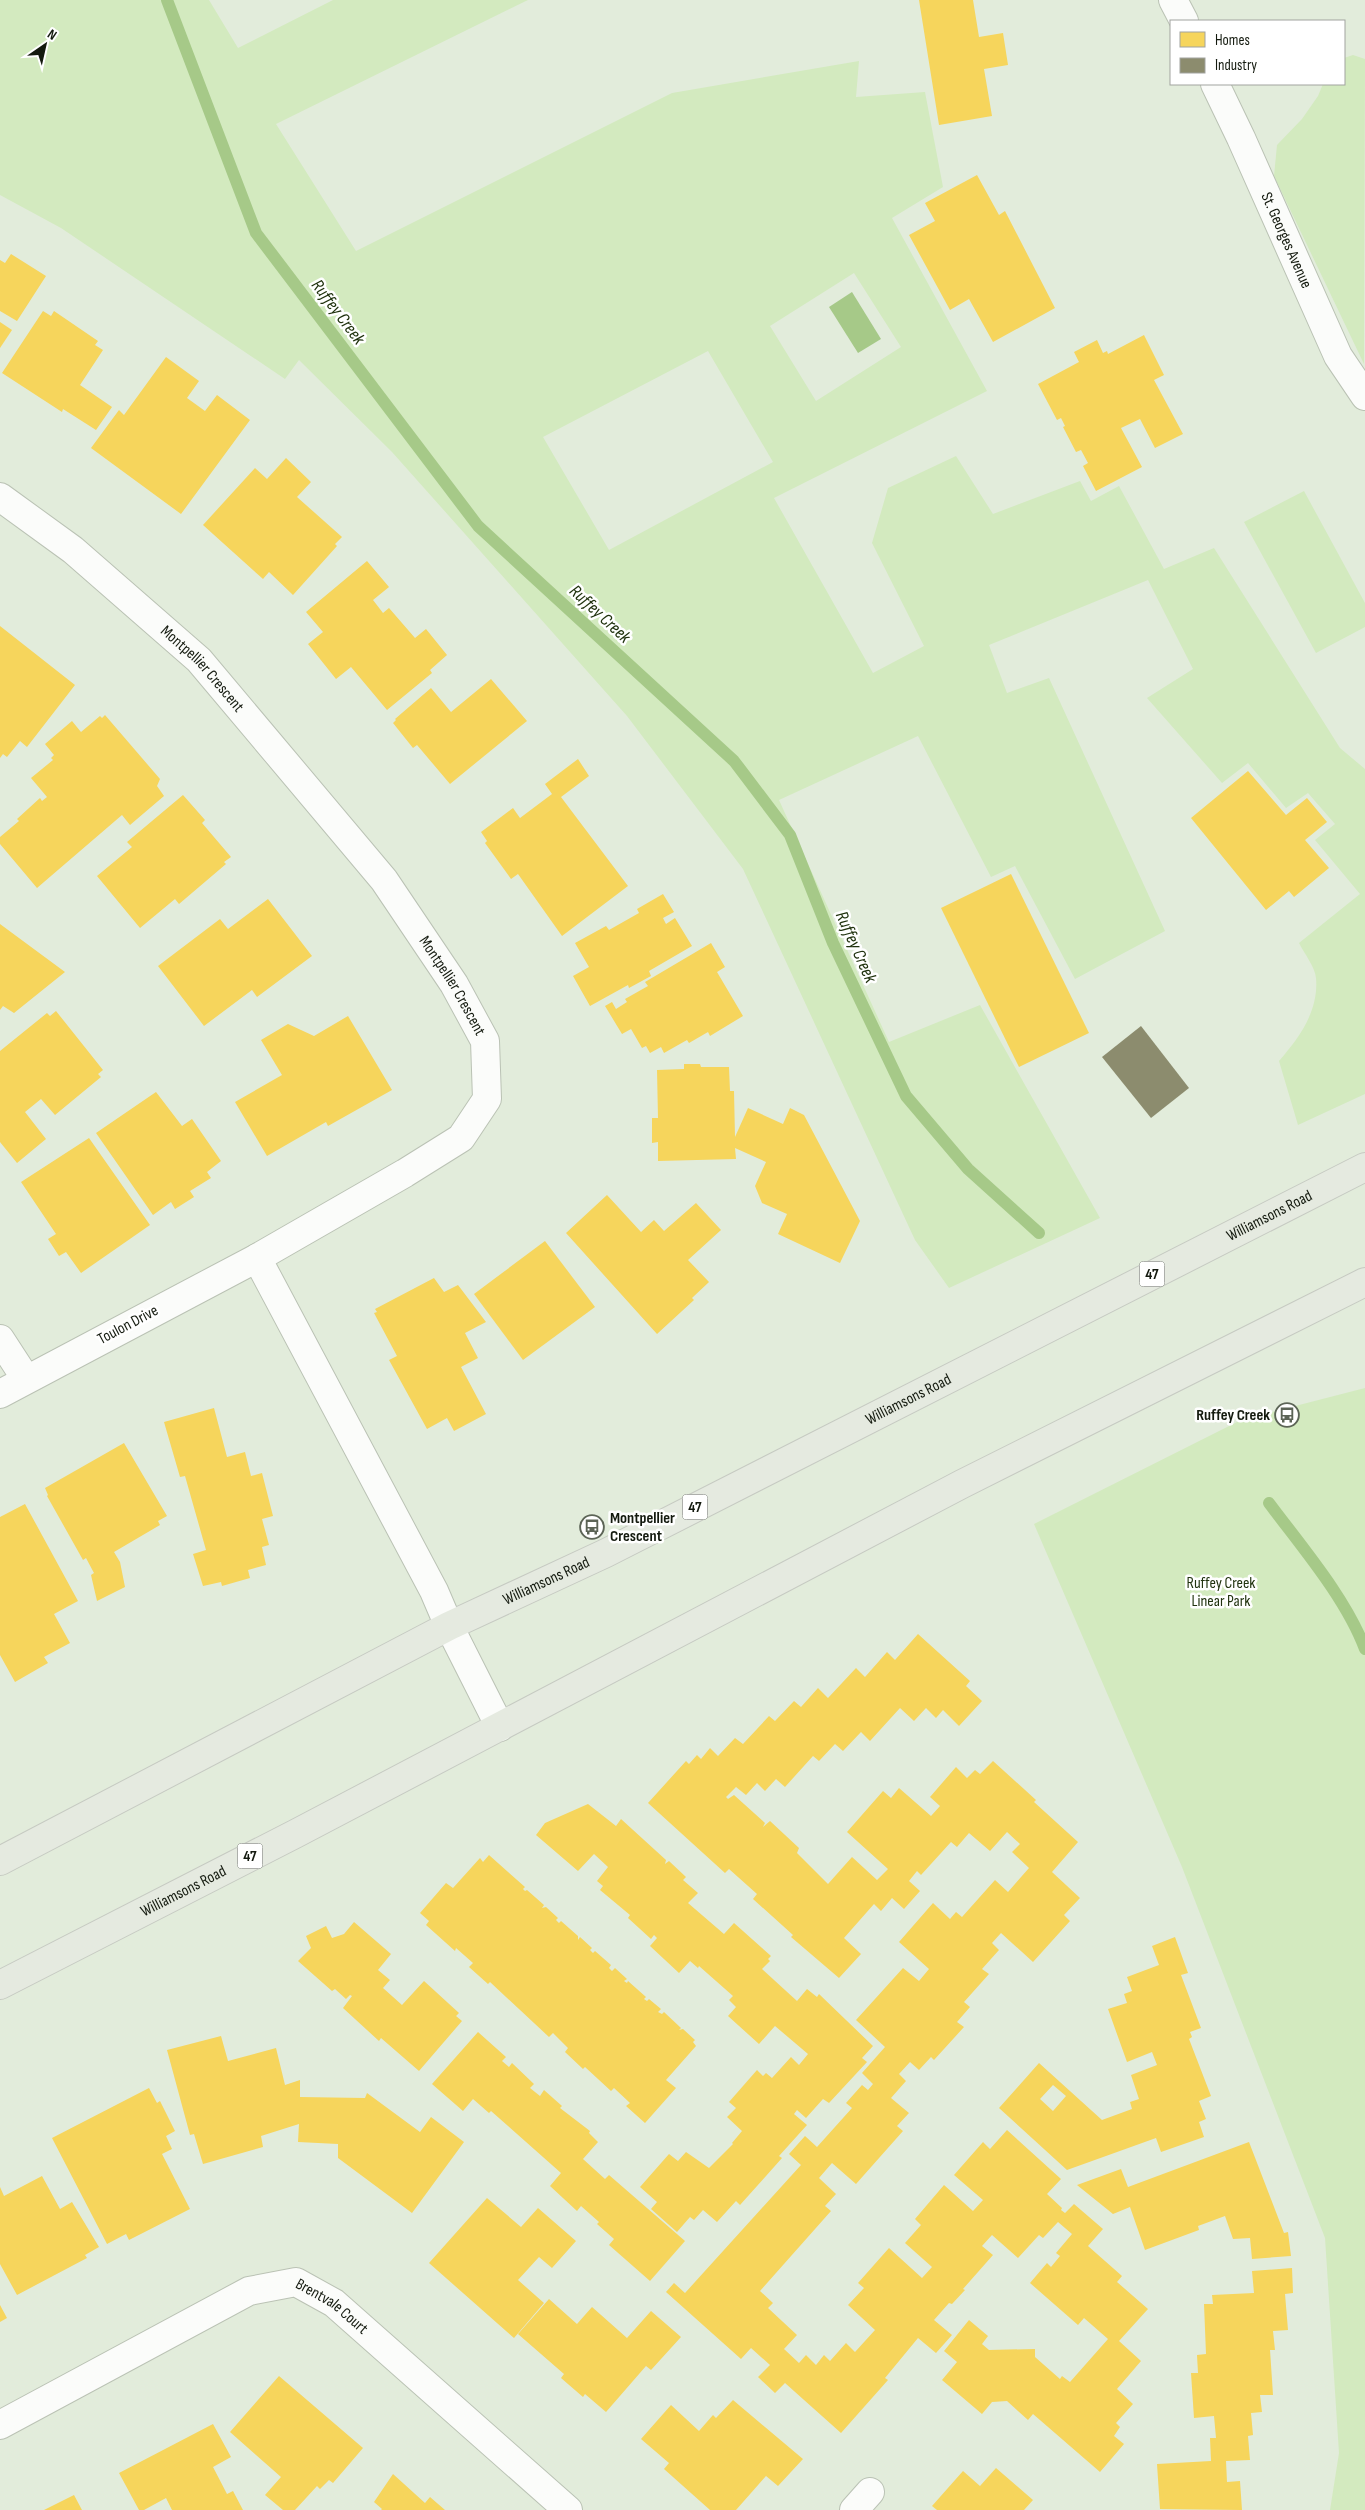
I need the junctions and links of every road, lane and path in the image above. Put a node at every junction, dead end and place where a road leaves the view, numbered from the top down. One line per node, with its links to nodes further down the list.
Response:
1 (1173, 0): 2 (street)
2 (1183, 20)
3 (1215, 85): 4 (street, St. Georges Avenue)
4 (1365, 396)
5 (0, 497): 7 (street, Montpellier Crescent)
6 (1365, 1167): 12 (main road, Williamsons Road / 47)
7 (257, 1258): 10 (street, Toulon Drive); 12 (street)
8 (1365, 1282): 13 (main road, Williamsons Road / 47)
9 (0, 1339): 10 (street)
10 (26, 1379): 11 (street, Toulon Drive)
11 (0, 1394)
12 (449, 1626): 13 (street); 14 (main road, Williamsons Road / 47)
13 (500, 1727): 15 (main road, Williamsons Road / 47)
14 (0, 1861)
15 (0, 1985)
16 (0, 2426): 17 (street, Brentvale Court)
17 (568, 2510)

